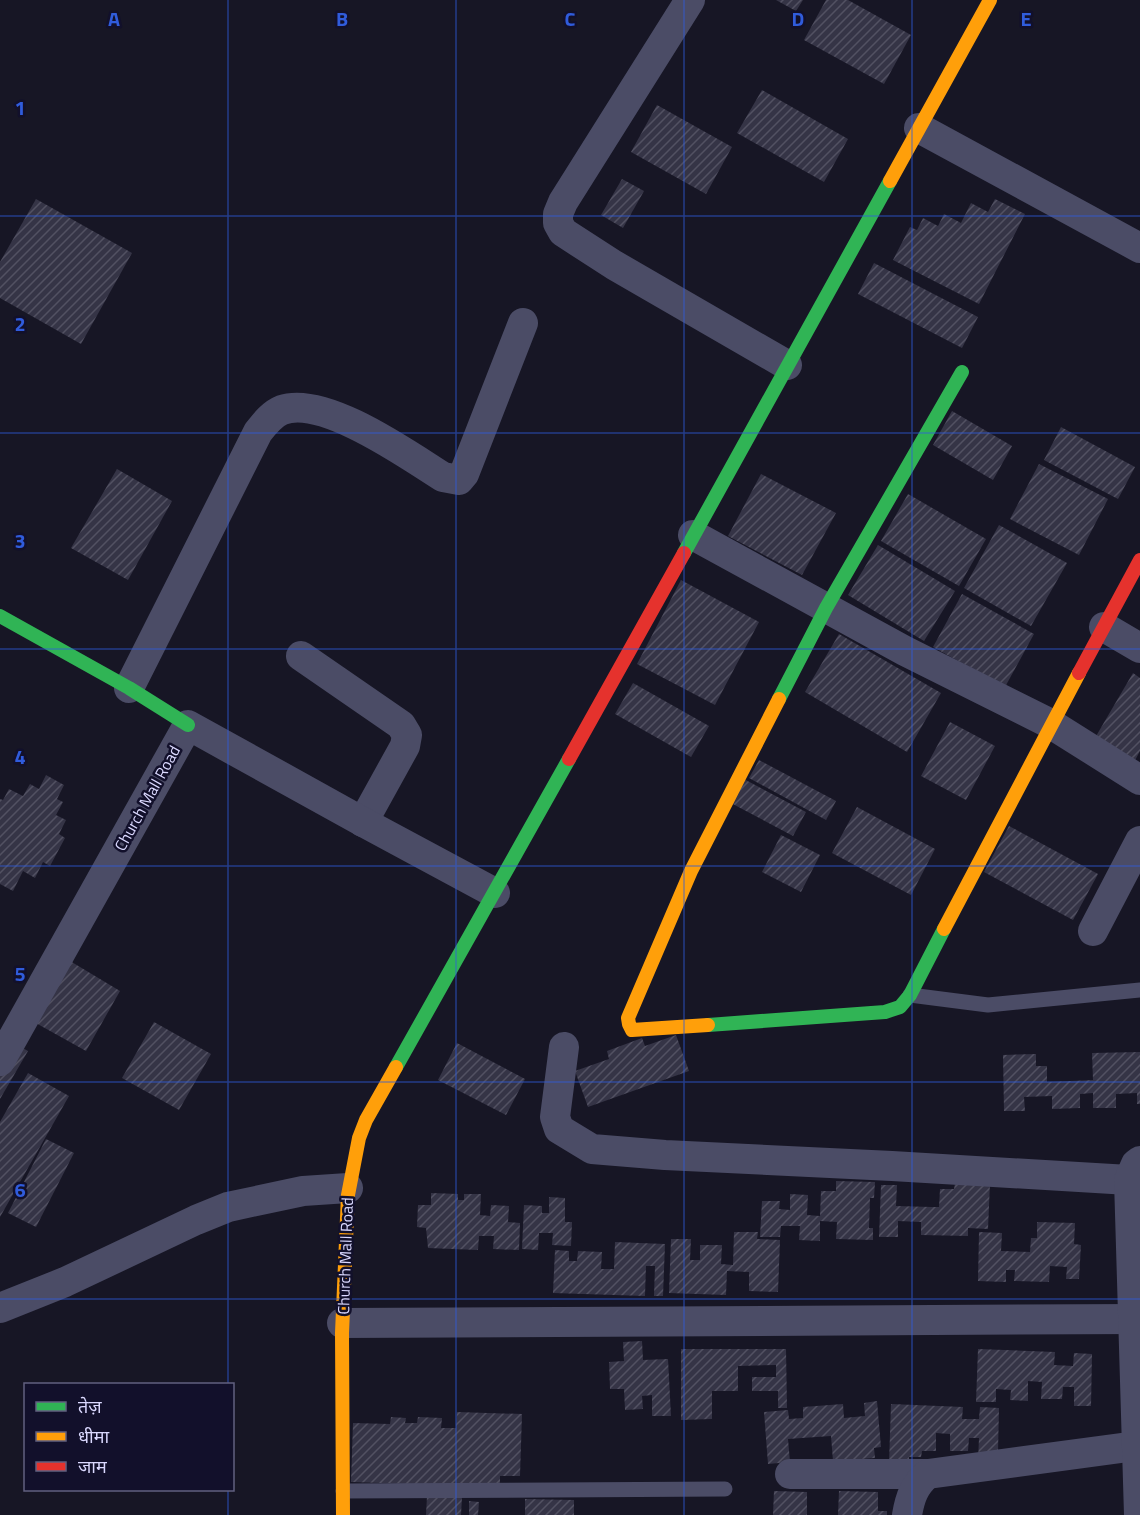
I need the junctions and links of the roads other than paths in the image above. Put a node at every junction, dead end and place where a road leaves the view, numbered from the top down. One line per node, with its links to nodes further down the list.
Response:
1 (690, 0): 6 (street)
2 (990, 0): 3 (street)
3 (919, 128): 4 (street); 6 (street)
4 (1140, 248)
5 (523, 323): 15 (street)
6 (787, 365): 8 (street)
7 (962, 372): 10 (street)
8 (693, 535): 10 (street); 21 (street)
9 (1140, 560): 12 (street)
10 (826, 608): 16 (street); 24 (street)
11 (0, 616): 15 (street)
12 (1104, 627): 13 (street); 16 (street)
13 (1140, 648)
14 (301, 656): 19 (street)
15 (129, 688): 17 (street)
16 (1051, 724): 18 (street); 24 (street)
17 (188, 725): 19 (street); 26 (street, Church Mall Road)
18 (1140, 780)
19 (363, 822): 21 (street)
20 (1140, 841): 22 (street)
21 (495, 893): 28 (street)
22 (1093, 931)
23 (1140, 990): 24 (lane)
24 (910, 995)
25 (564, 1047): 27 (street)
26 (0, 1061)
27 (1134, 1171): 30 (street)
28 (348, 1188): 29 (street, Church Mall Road); 31 (street, Church Mall Road)
29 (0, 1308)
30 (1137, 1320): 31 (street); 32 (street)
31 (342, 1323): 36 (street, Church Mall Road)
32 (1138, 1464): 34 (street); 39 (street)
33 (790, 1474): 34 (street)
34 (928, 1474): 38 (street)
35 (725, 1489): 36 (lane)
36 (343, 1491): 37 (street, Church Mall Road)
37 (343, 1515)
38 (906, 1515)
39 (1139, 1515)

